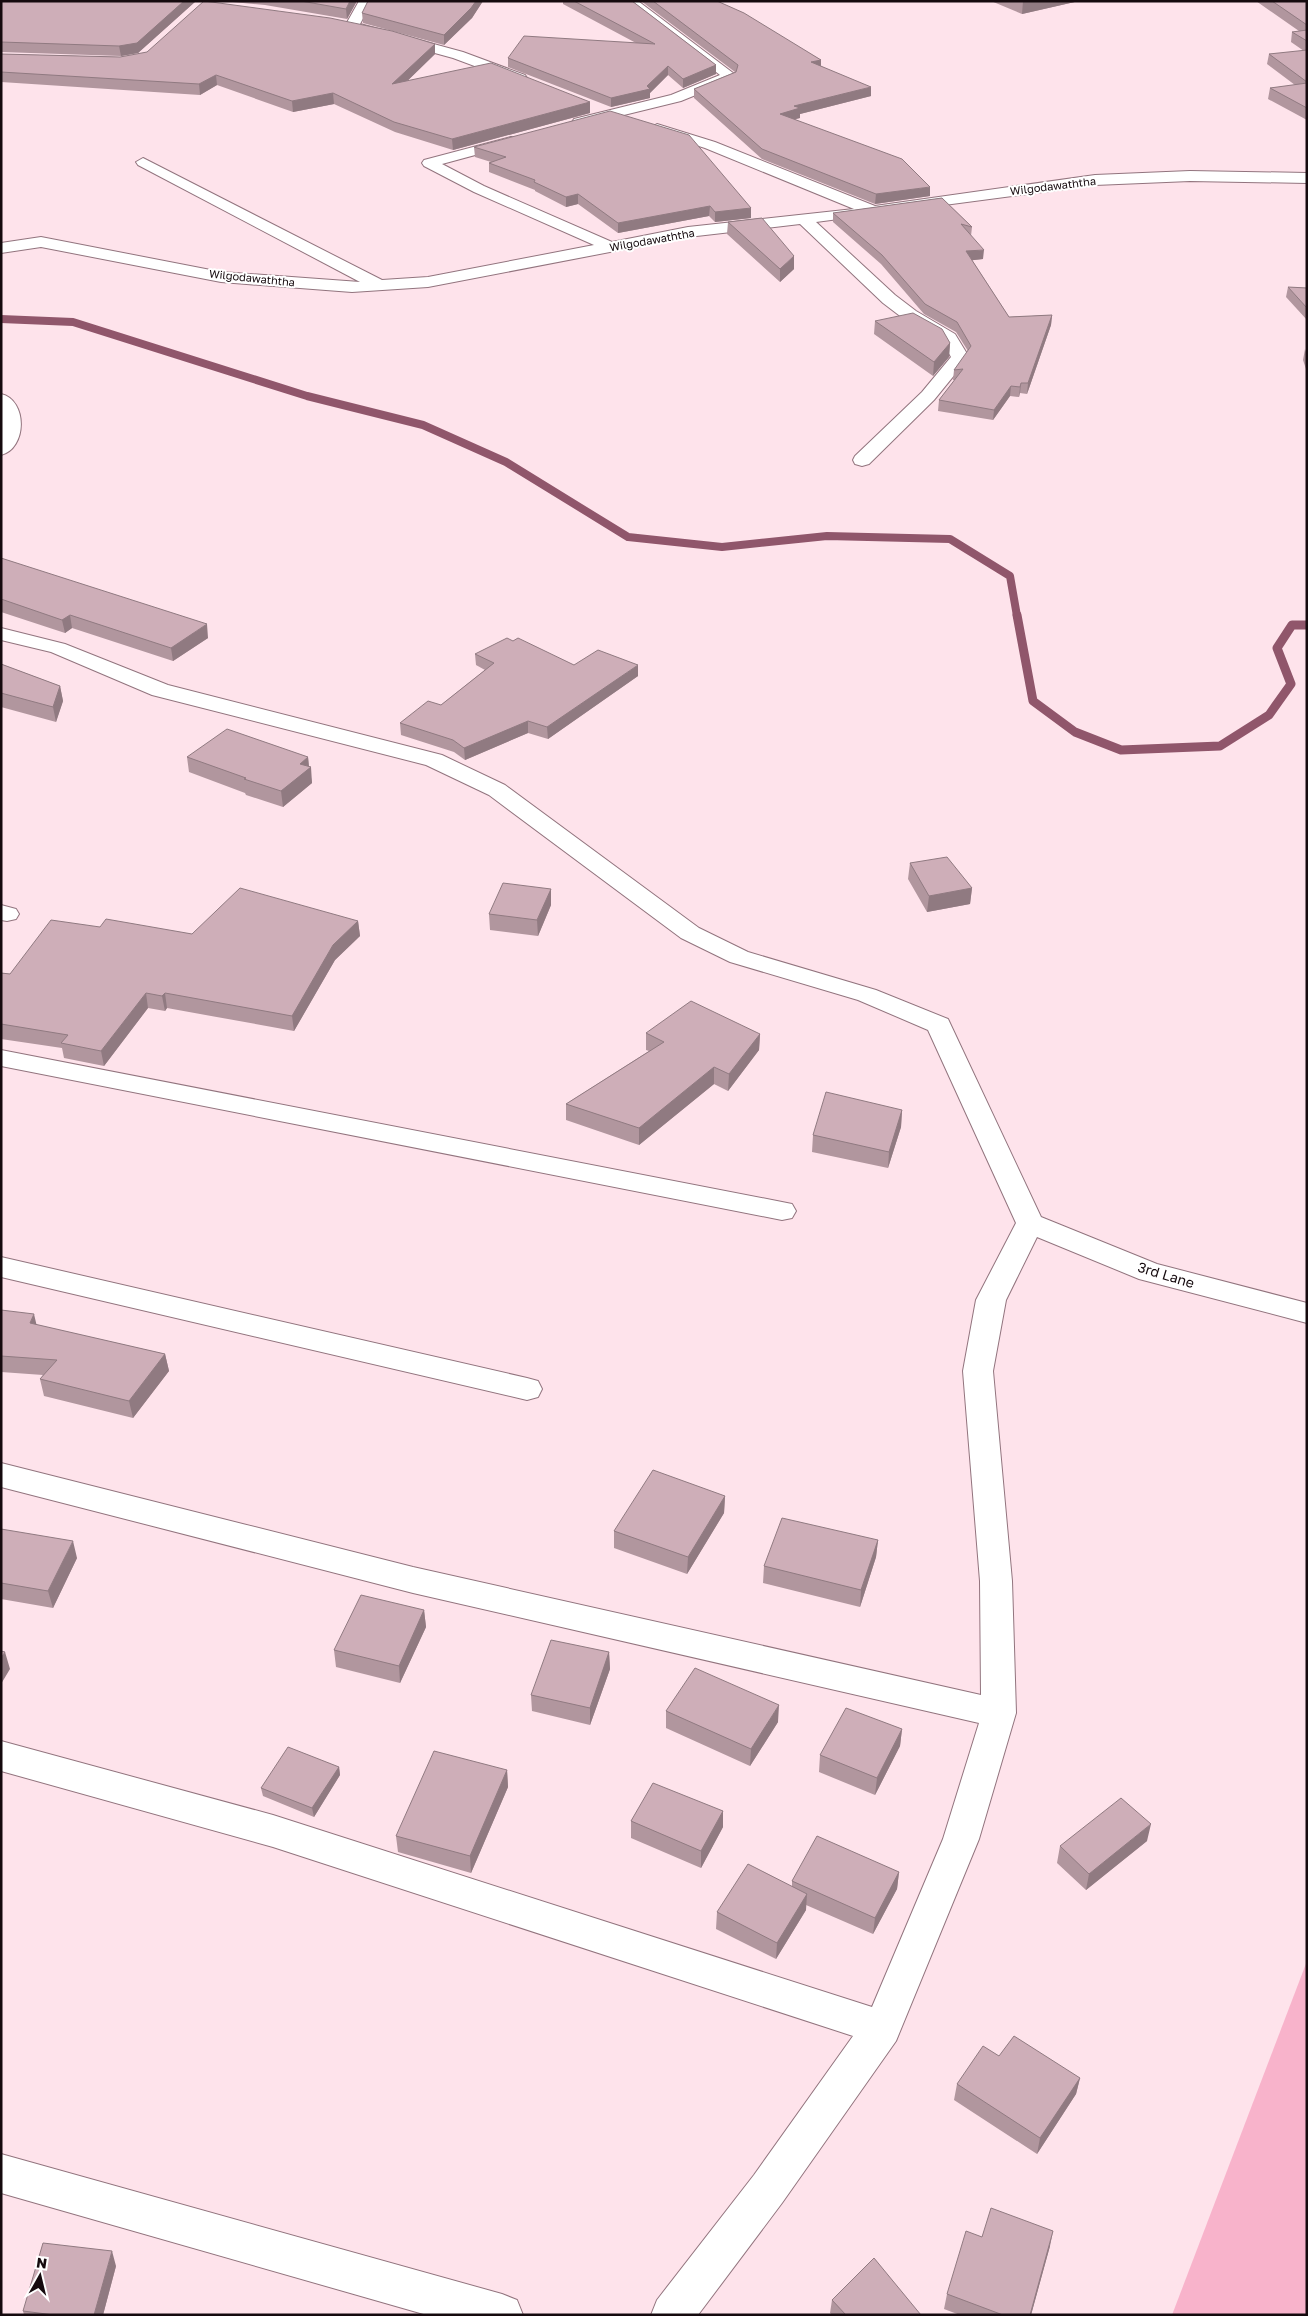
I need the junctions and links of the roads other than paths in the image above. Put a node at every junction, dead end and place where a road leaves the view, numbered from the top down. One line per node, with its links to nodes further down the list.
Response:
1 (366, 1): 3 (street)
2 (629, 1): 5 (street)
3 (535, 84)
4 (585, 104): 5 (street)
5 (610, 114): 6 (street); 10 (street)
6 (562, 127)
7 (524, 137): 12 (street)
8 (143, 162): 14 (street)
9 (1307, 178): 10 (street, Wilgodawaththa)
10 (875, 211): 11 (street, Wilgodawaththa)
11 (804, 220): 12 (street, Wilgodawaththa); 17 (street)
12 (611, 247): 14 (street, Wilgodawaththa)
13 (1, 248): 14 (street, Wilgodawaththa)
14 (379, 285)
15 (1, 399): 16 (street)
16 (4, 448)
17 (862, 460)
18 (1, 634): 21 (street)
19 (1, 1058): 20 (street)
20 (782, 1211)
21 (1030, 1223): 23 (street, 3rd Lane); 26 (street)
22 (1, 1267): 24 (street)
23 (1307, 1313)
24 (527, 1389)
25 (1, 1475): 26 (street)
26 (999, 1713): 28 (street)
27 (1, 1756): 28 (street)
28 (882, 2028): 31 (street)
29 (1, 2173): 30 (street)
30 (502, 2315)
31 (672, 2315)

